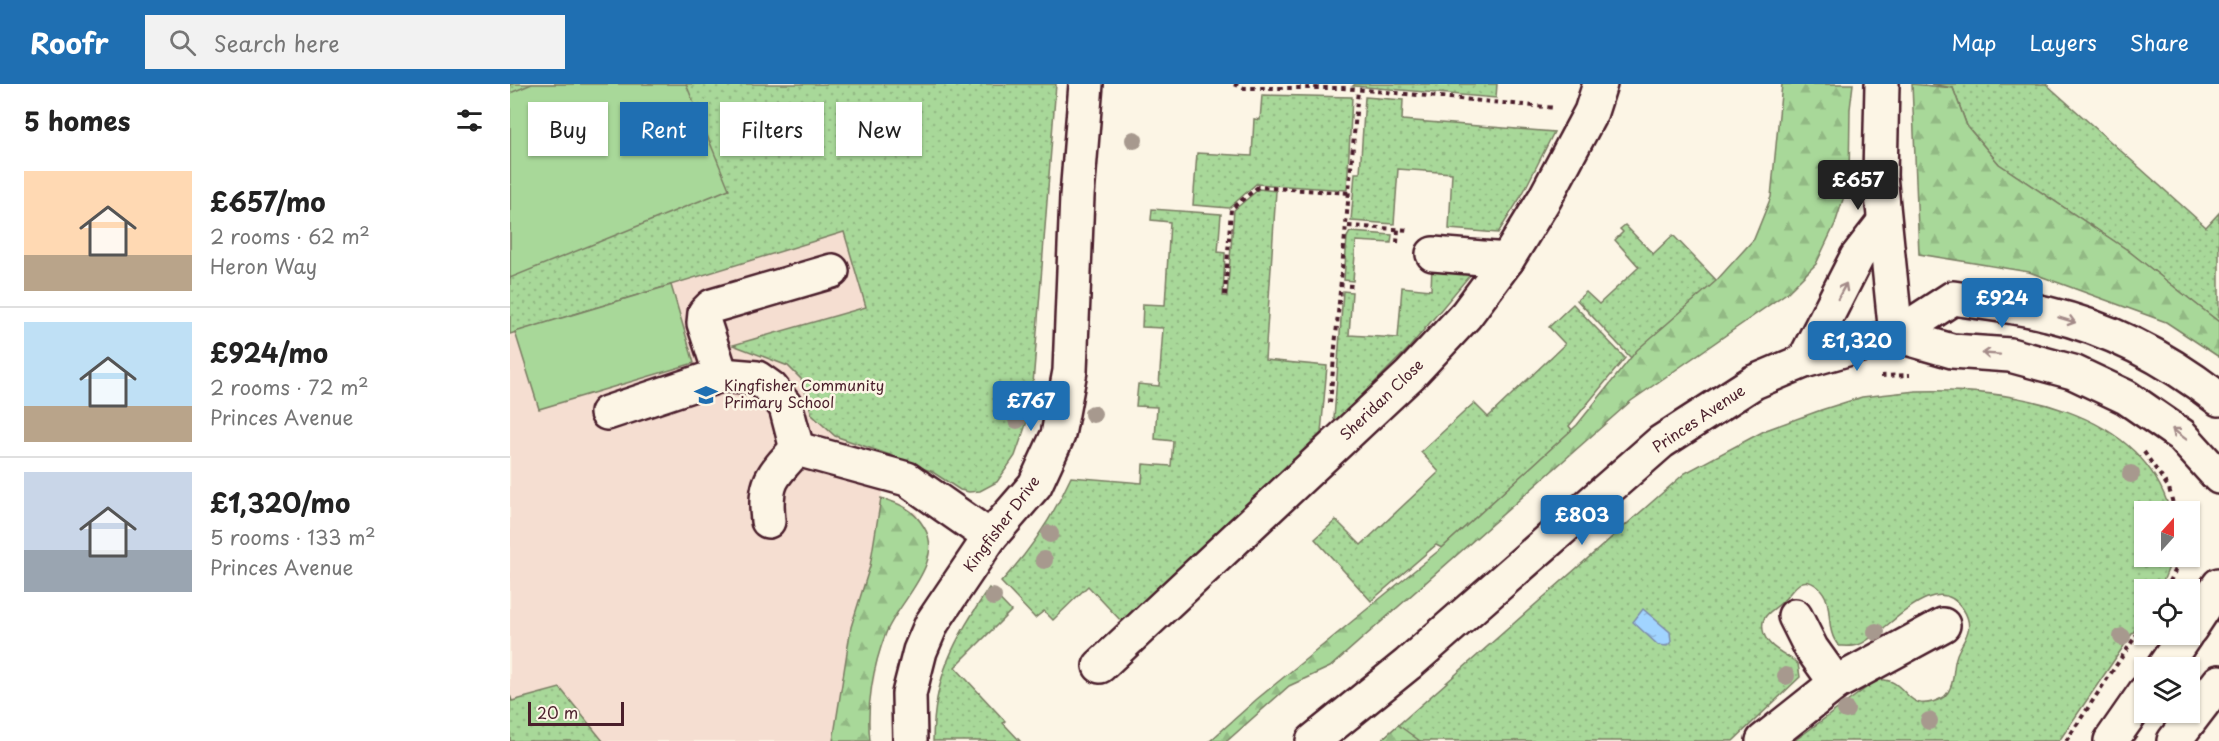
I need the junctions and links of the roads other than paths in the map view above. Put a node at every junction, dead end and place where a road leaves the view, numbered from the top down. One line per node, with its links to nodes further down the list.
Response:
1 (1086, 84): 16 (street, Kingfisher Drive)
2 (1882, 84): 4 (street)
3 (1596, 98): 6 (street, Sheridan Close)
4 (1884, 222): 8 (street); 9 (street, one-way to 4)
5 (1433, 254): 6 (street)
6 (1507, 260): 21 (street, Sheridan Close)
7 (832, 271): 10 (street)
8 (1896, 335): 9 (street, Princes Avenue); 11 (street, Princes Avenue, one-way to 11); 14 (street, one-way to 8)
9 (1804, 361): 26 (street, Princes Avenue)
10 (720, 375): 12 (street); 13 (street)
11 (2219, 399)
12 (607, 413)
13 (797, 449): 15 (street); 16 (street)
14 (2219, 477)
15 (768, 521)
16 (990, 537): 25 (street, Kingfisher Drive)
17 (2219, 585): 20 (street)
18 (1795, 616): 22 (street)
19 (1942, 625): 22 (street)
20 (2178, 650)
21 (1100, 666)
22 (1836, 683): 27 (street)
23 (2207, 701): 29 (street)
24 (2134, 709): 28 (street)
25 (910, 741)
26 (1313, 741)
27 (1763, 741)
28 (2111, 741)
29 (2174, 741)

